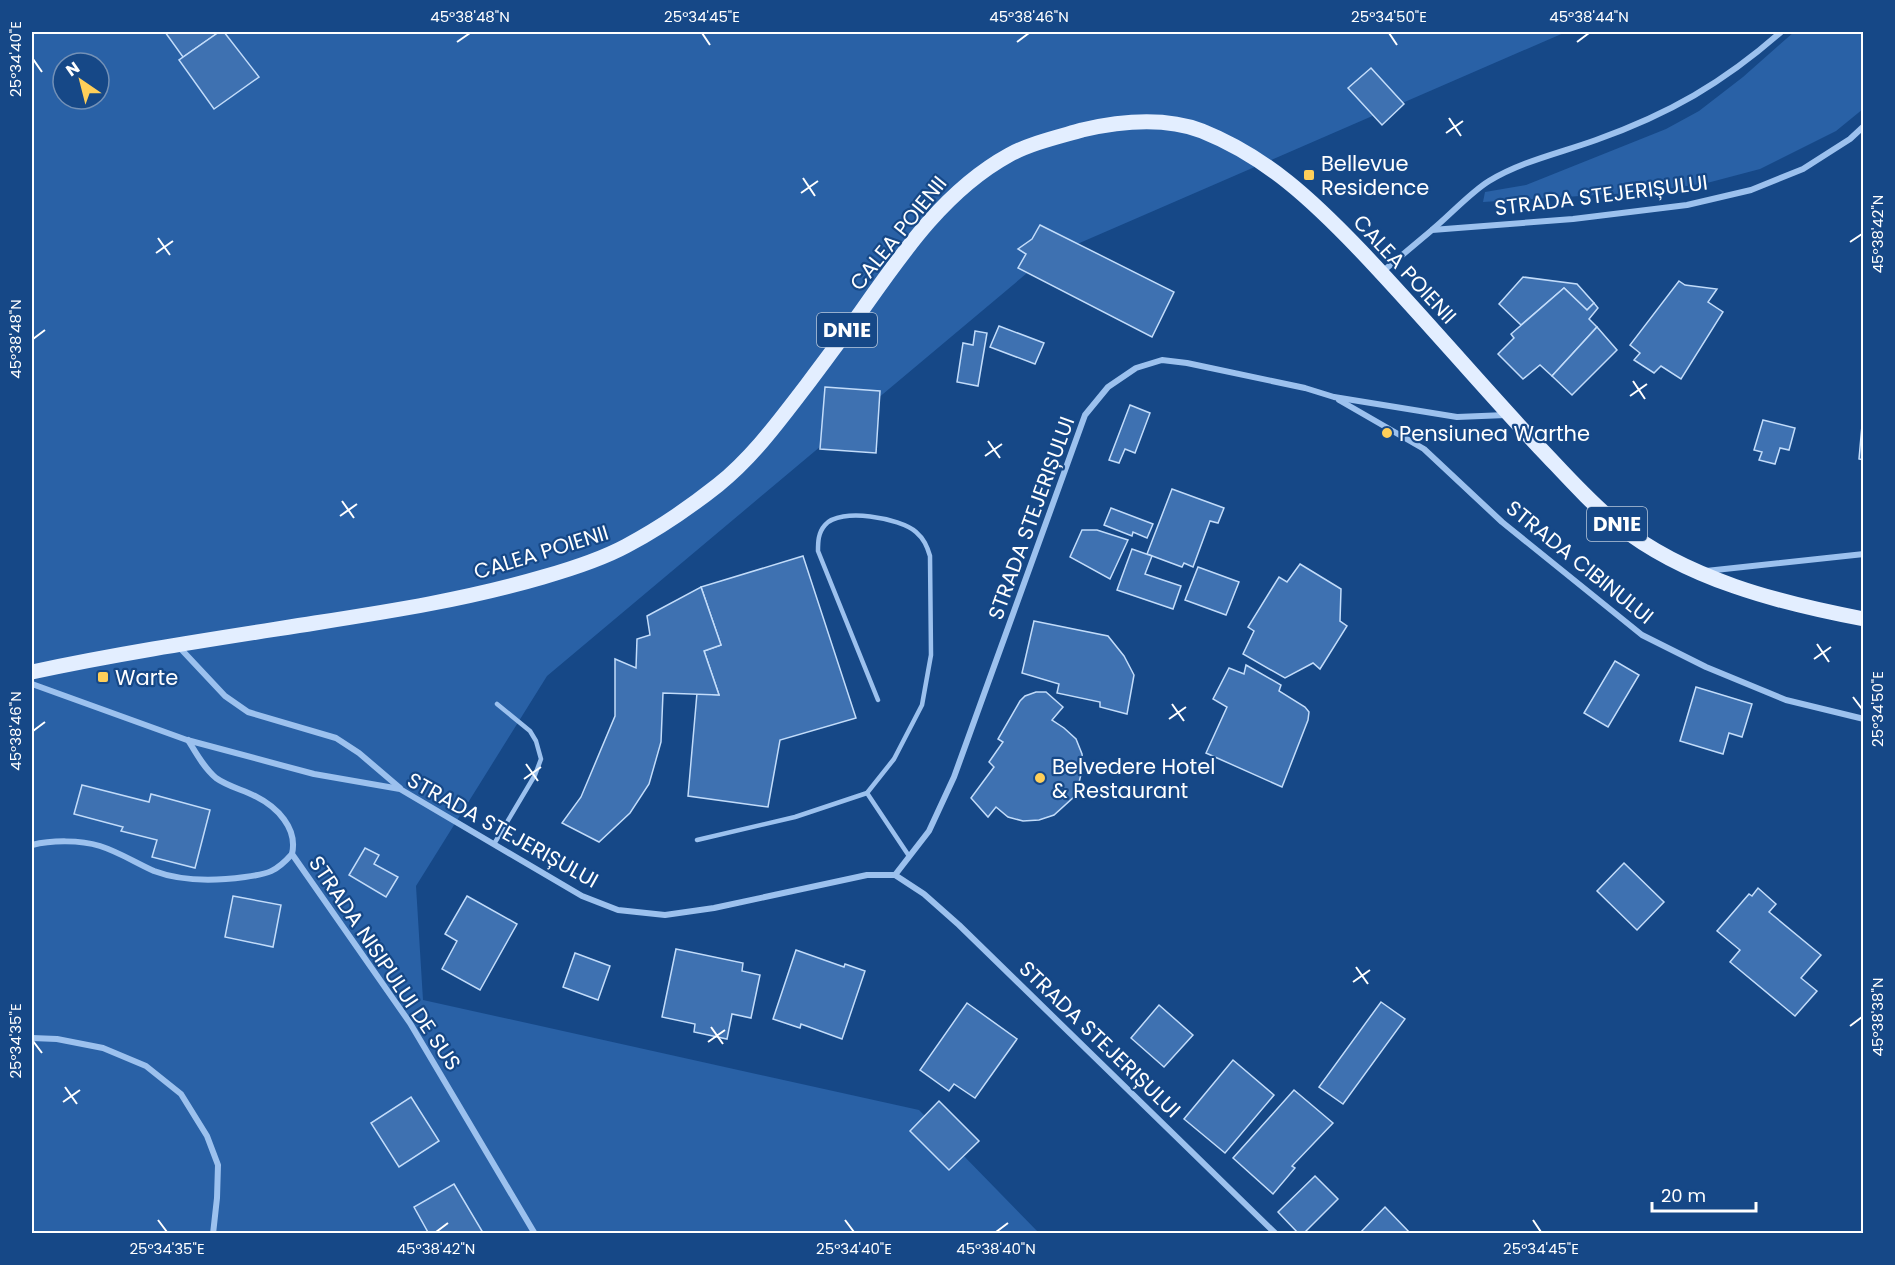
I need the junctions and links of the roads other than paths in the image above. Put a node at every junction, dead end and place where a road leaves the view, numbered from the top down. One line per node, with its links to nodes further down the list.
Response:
1 (1781, 32): 3 (street, STRADA STEJERIȘULUI)
2 (1863, 126): 3 (street, STRADA STEJERIȘULUI)
3 (1432, 230): 4 (street, STRADA STEJERIȘULUI)
4 (1382, 272): 6 (main road, CALEA POIENII / DN1E); 10 (main road, CALEA POIENII / DN1E)
5 (1334, 397): 6 (street, STRADA STEJERIȘULUI); 15 (street, STRADA CIBINULUI); 23 (street, STRADA STEJERIȘULUI)
6 (1508, 415): 8 (main road, CALEA POIENII / DN1E)
7 (1863, 554): 8 (street)
8 (1697, 572): 9 (main road, CALEA POIENII / DN1E)
9 (1863, 619)
10 (177, 645): 11 (main road, CALEA POIENII / DN1E); 17 (street)
11 (32, 672)
12 (32, 684): 16 (street, STRADA STEJERIȘULUI)
13 (878, 700): 18 (lane)
14 (497, 704): 21 (lane)
15 (1863, 719)
16 (187, 740): 17 (street, STRADA STEJERIȘULUI); 22 (street, STRADA NISIPULUI DE SUS)
17 (400, 789): 21 (street, STRADA STEJERIȘULUI)
18 (867, 793): 19 (lane); 23 (lane)
19 (697, 840)
20 (32, 844): 22 (street)
21 (494, 844): 24 (street, STRADA STEJERIȘULUI)
22 (292, 854): 27 (street, STRADA NISIPULUI DE SUS)
23 (909, 856): 24 (street, STRADA STEJERIȘULUI)
24 (895, 875): 28 (street, STRADA STEJERIȘULUI)
25 (32, 1038): 26 (street)
26 (213, 1233)
27 (534, 1233)
28 (1276, 1233)

